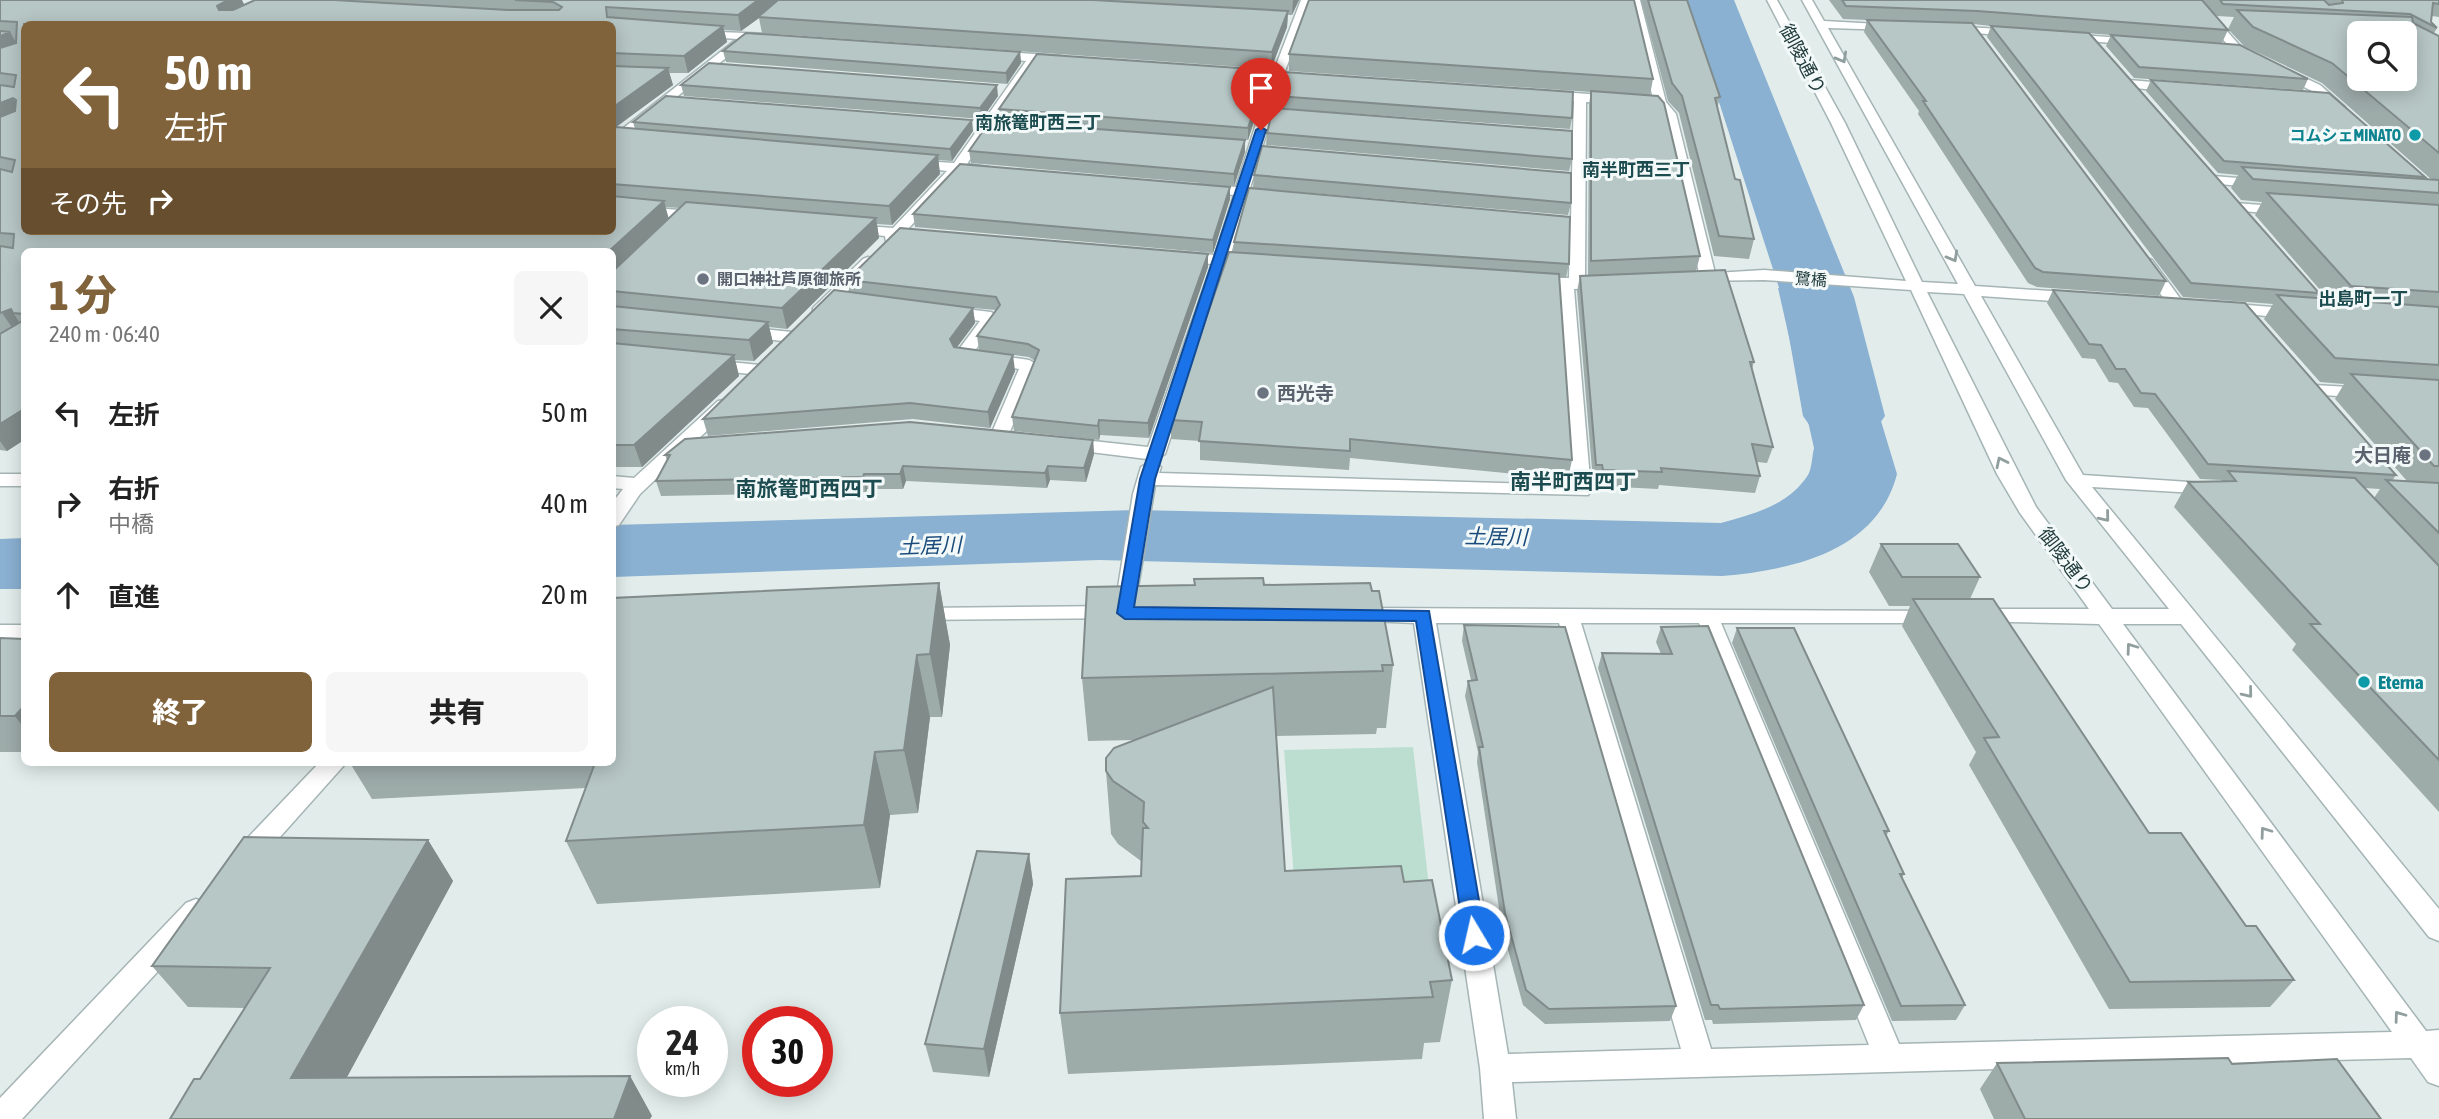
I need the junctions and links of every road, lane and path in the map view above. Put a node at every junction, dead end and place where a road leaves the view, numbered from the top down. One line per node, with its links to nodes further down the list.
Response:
1 (1306, 0): 26 (street)
2 (1635, 0): 36 (street)
3 (1772, 0): 75 (street, 御陵通り)
4 (1807, 0): 8 (street, 御陵通り)
5 (2193, 0): 7 (street)
6 (766, 21): 14 (street)
7 (2213, 22): 9 (street); 34 (street)
8 (1823, 23): 10 (street); 76 (street, 御陵通り, one-way to 76)
9 (2227, 23)
10 (1904, 27)
11 (1931, 28): 13 (street)
12 (680, 32): 14 (street)
13 (2024, 34)
14 (748, 36): 17 (street); 23 (street)
15 (2050, 36): 16 (street)
16 (2089, 38): 18 (street); 20 (street)
17 (789, 39)
18 (2157, 43)
19 (979, 54): 21 (street)
20 (2105, 57)
21 (1034, 58): 22 (street); 46 (street)
22 (1074, 61)
23 (708, 67): 24 (street); 28 (street)
24 (733, 69)
25 (1223, 73): 26 (street)
26 (1277, 77): 29 (street); 52 (street)
27 (666, 78): 28 (street)
28 (692, 80): 35 (street)
29 (1318, 80)
30 (2195, 89): 38 (street)
31 (1539, 94): 32 (street)
32 (1580, 97): 36 (street); 41 (street)
33 (2301, 97): 34 (street)
34 (2327, 99): 39 (street)
35 (666, 101): 37 (street); 42 (street)
36 (1647, 102): 70 (street)
37 (693, 103)
38 (2146, 103)
39 (2347, 116)
40 (1525, 132): 41 (street)
41 (1580, 137): 49 (street)
42 (616, 139)
43 (616, 140): 44 (street)
44 (646, 141)
45 (890, 162): 46 (street)
46 (958, 167): 47 (street); 63 (street)
47 (998, 171)
48 (1525, 174): 49 (street)
49 (1579, 179): 60 (street)
50 (2279, 185): 55 (street)
51 (1187, 187): 52 (street)
52 (1241, 192): 53 (street); 68 (street)
53 (1295, 197)
54 (616, 208): 57 (street)
55 (2236, 208): 56 (street); 62 (street)
56 (2304, 212)
57 (686, 215): 58 (street); 64 (street)
58 (713, 217)
59 (1525, 218): 60 (street)
60 (1579, 223): 74 (street)
61 (833, 227): 63 (street)
62 (2253, 227)
63 (898, 232): 65 (street); 77 (street)
64 (667, 233)
65 (938, 236)
66 (2135, 249): 81 (street)
67 (1167, 256): 68 (street)
68 (1220, 261): 69 (street); 96 (street)
69 (1262, 264)
70 (1708, 278): 71 (street, 鷺橋); 75 (street, 鷺橋)
71 (1682, 279)
72 (1511, 281): 74 (street)
73 (1617, 283): 74 (street)
74 (1572, 285): 102 (street)
75 (1916, 285): 76 (street, 鷺橋); 112 (street, 御陵通り, one-way to 75)
76 (1972, 291): 78 (street, 鷺橋); 99 (street, 御陵通り)
77 (832, 298): 79 (street); 87 (street)
78 (2095, 298)
79 (859, 301)
80 (2149, 302): 81 (street)
81 (2190, 305): 83 (street)
82 (925, 309): 92 (street)
83 (2244, 310): 84 (street); 86 (street)
84 (2318, 315)
85 (723, 330): 87 (street)
86 (2262, 330)
87 (792, 337): 89 (street)
88 (693, 364): 89 (street)
89 (760, 370): 95 (street)
90 (2383, 394): 91 (street)
91 (2331, 409)
92 (999, 437)
93 (1051, 442): 96 (street)
94 (710, 444): 95 (street)
95 (683, 446): 101 (street)
96 (1155, 453): 102 (street)
97 (0, 480): 98 (street)
98 (21, 480)
99 (2076, 480): 103 (street); 113 (street, 御陵通り, one-way to 113)
100 (616, 482): 101 (street)
101 (637, 484): 104 (street)
102 (1145, 487): 105 (street)
103 (2237, 489)
104 (617, 512)
105 (1125, 613): 106 (street); 109 (street)
106 (1152, 613)
107 (1329, 614): 108 (street)
108 (1423, 615): 110 (street); 123 (street)
109 (901, 616)
110 (1567, 616): 111 (street); 122 (street)
111 (1707, 616): 112 (street); 121 (street)
112 (2108, 617): 113 (street); 120 (street, 御陵通り, one-way to 112)
113 (2187, 617): 119 (street, 御陵通り, one-way to 119)
114 (0, 633): 115 (street)
115 (21, 633)
116 (331, 766): 117 (street)
117 (230, 875)
118 (211, 895): 125 (street)
119 (2439, 929)
120 (2429, 1044): 121 (street); 124 (street, 御陵通り)
121 (1889, 1057): 122 (street)
122 (1700, 1062): 123 (street)
123 (1495, 1068): 126 (street)
124 (2439, 1072)
125 (1, 1119)
126 (1500, 1119)

